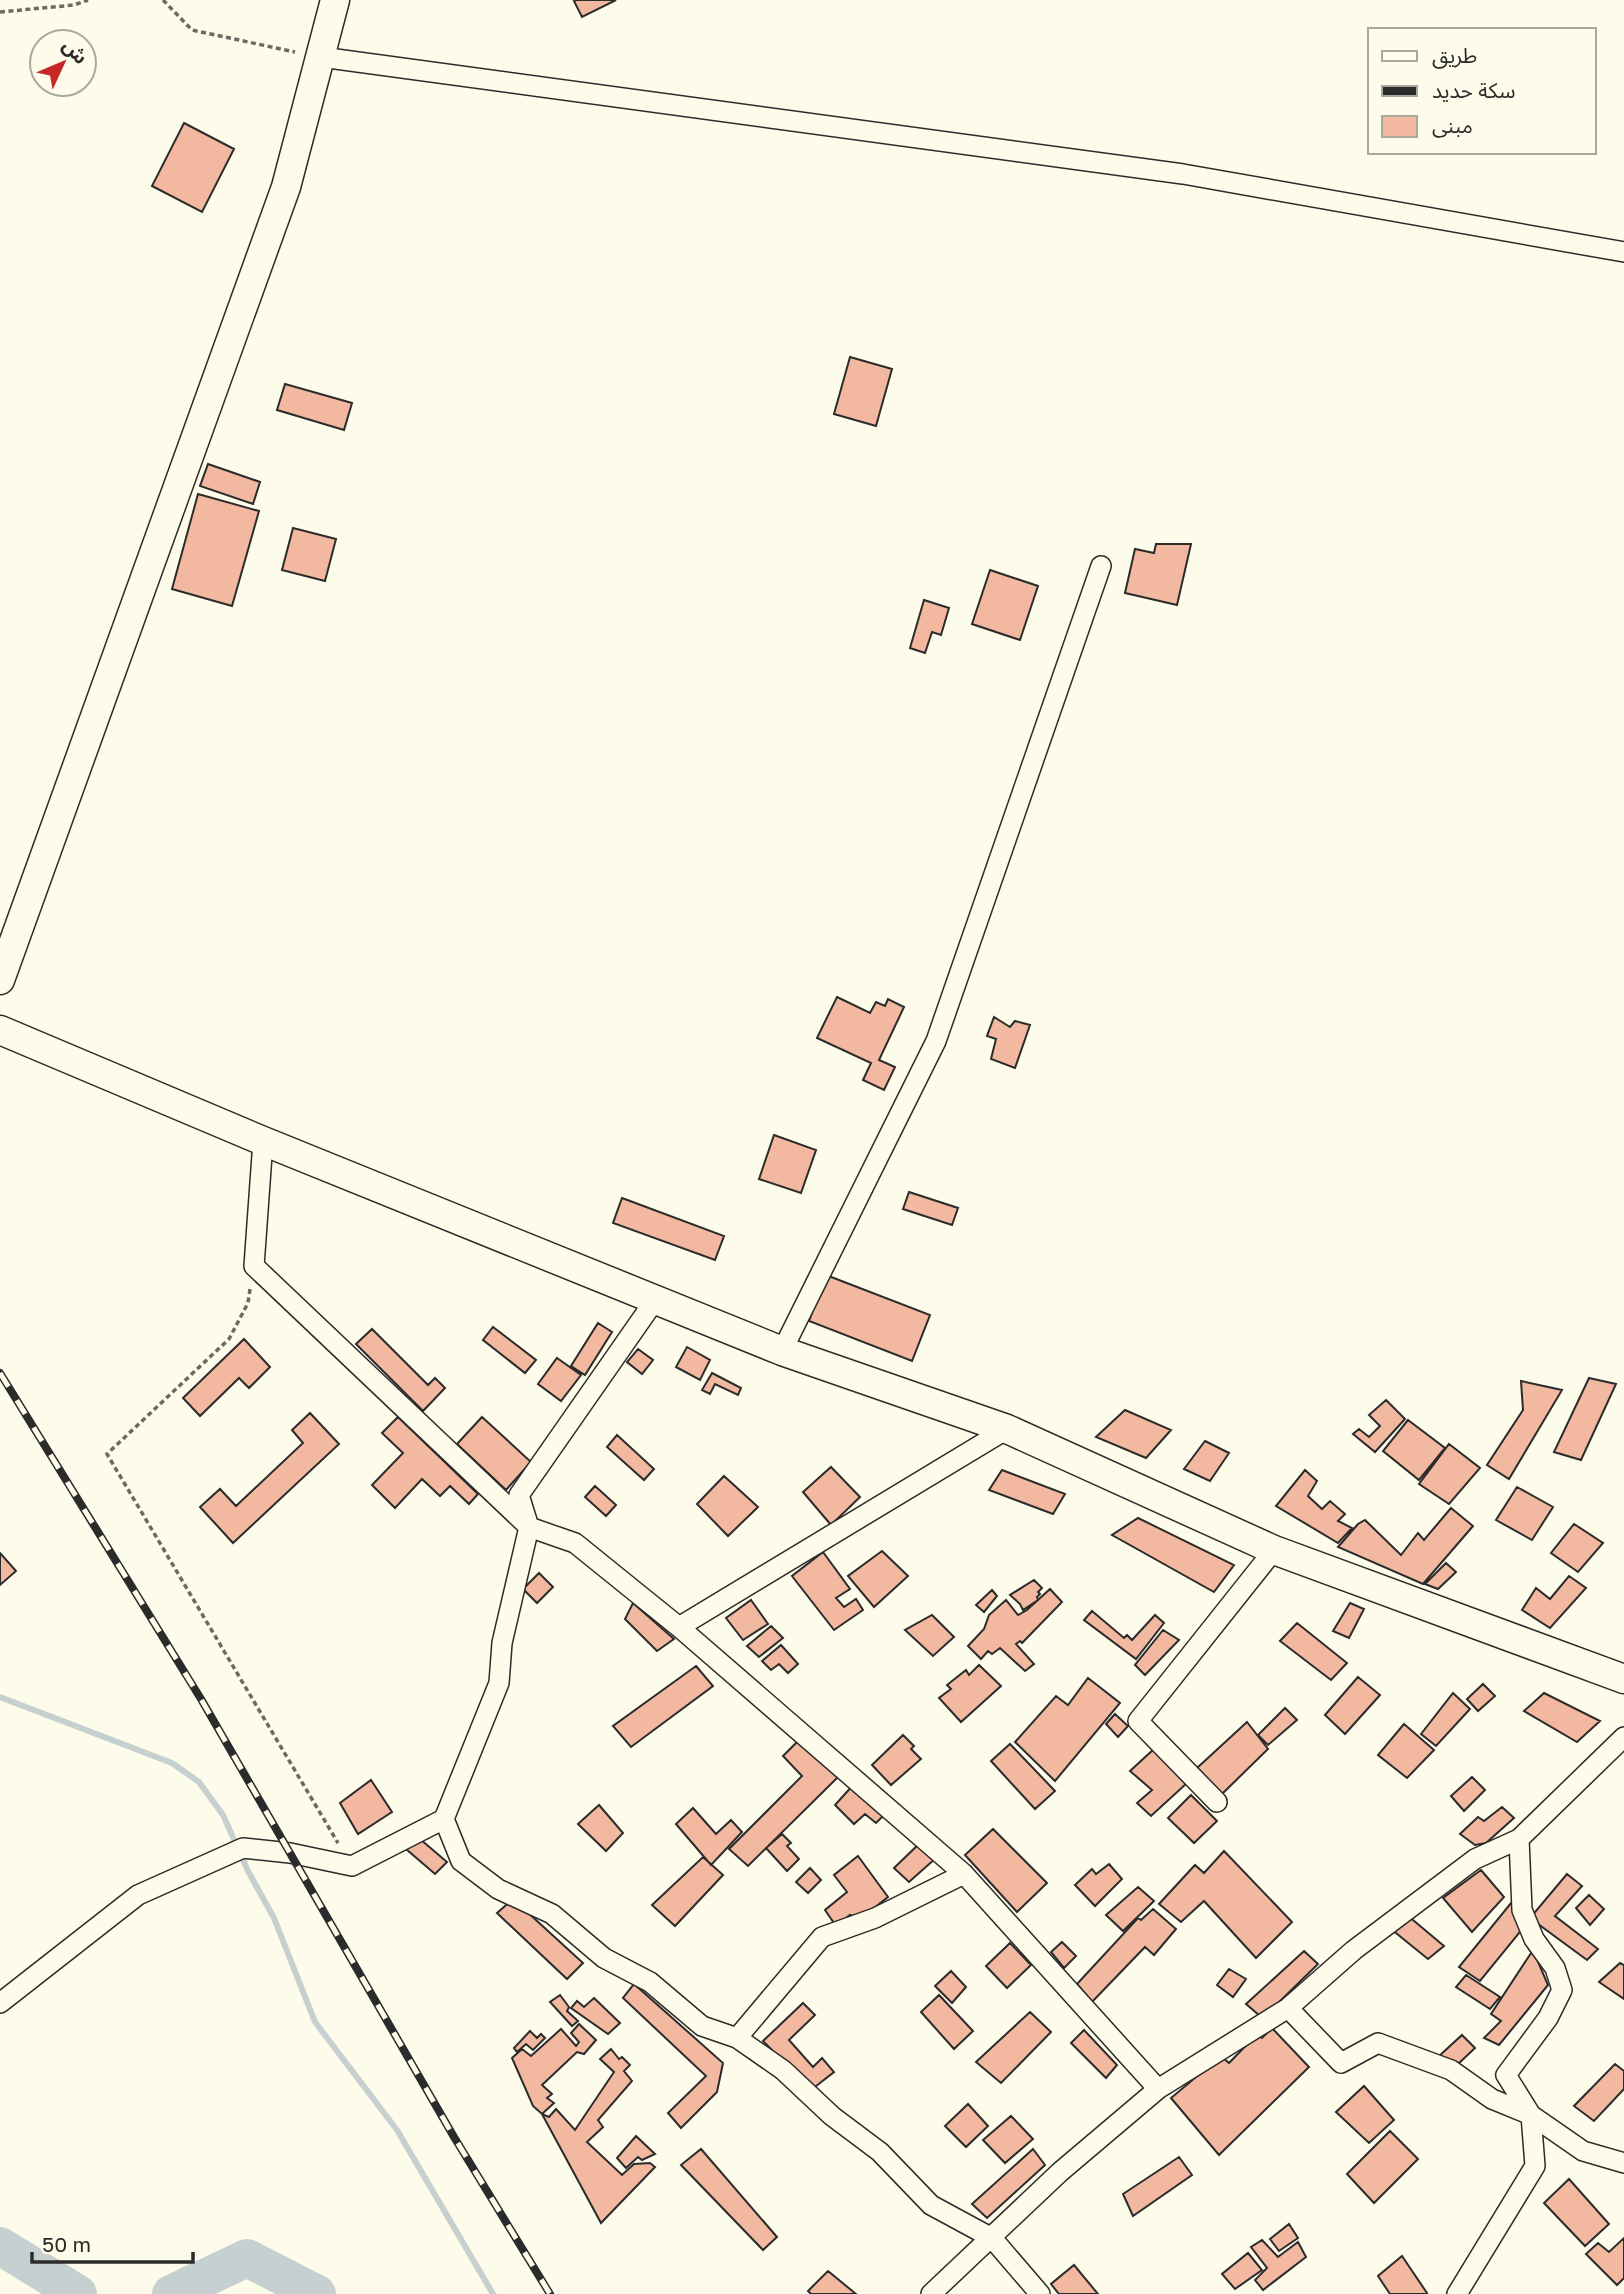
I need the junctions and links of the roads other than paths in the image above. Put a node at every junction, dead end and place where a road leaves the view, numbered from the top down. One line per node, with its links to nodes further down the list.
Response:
1 (335, 0): 2 (main road)
2 (321, 57): 3 (street); 5 (main road)
3 (1624, 253)
4 (1101, 566): 9 (street)
5 (0, 980)
6 (0, 1030): 7 (main road)
7 (263, 1141): 8 (main road); 11 (street)
8 (655, 1300): 9 (main road); 11 (street)
9 (782, 1351): 10 (main road)
10 (1007, 1429): 12 (main road); 13 (street)
11 (529, 1527): 13 (street); 17 (street)
12 (1274, 1550): 14 (main road); 16 (street)
13 (679, 1627): 19 (street)
14 (1624, 1679)
15 (1624, 1737): 18 (street)
16 (1217, 1802)
17 (444, 1819): 20 (street); 22 (street)
18 (1519, 1839): 21 (street); 24 (street)
19 (964, 1874): 22 (street); 23 (street)
20 (0, 2003)
21 (1288, 2008): 23 (street); 24 (street)
22 (737, 2038): 26 (street)
23 (1158, 2089): 26 (street)
24 (1531, 2115): 25 (street); 29 (street)
25 (1624, 2164)
26 (992, 2238): 27 (street); 28 (street)
27 (931, 2294)
28 (1040, 2294)
29 (1457, 2294)

